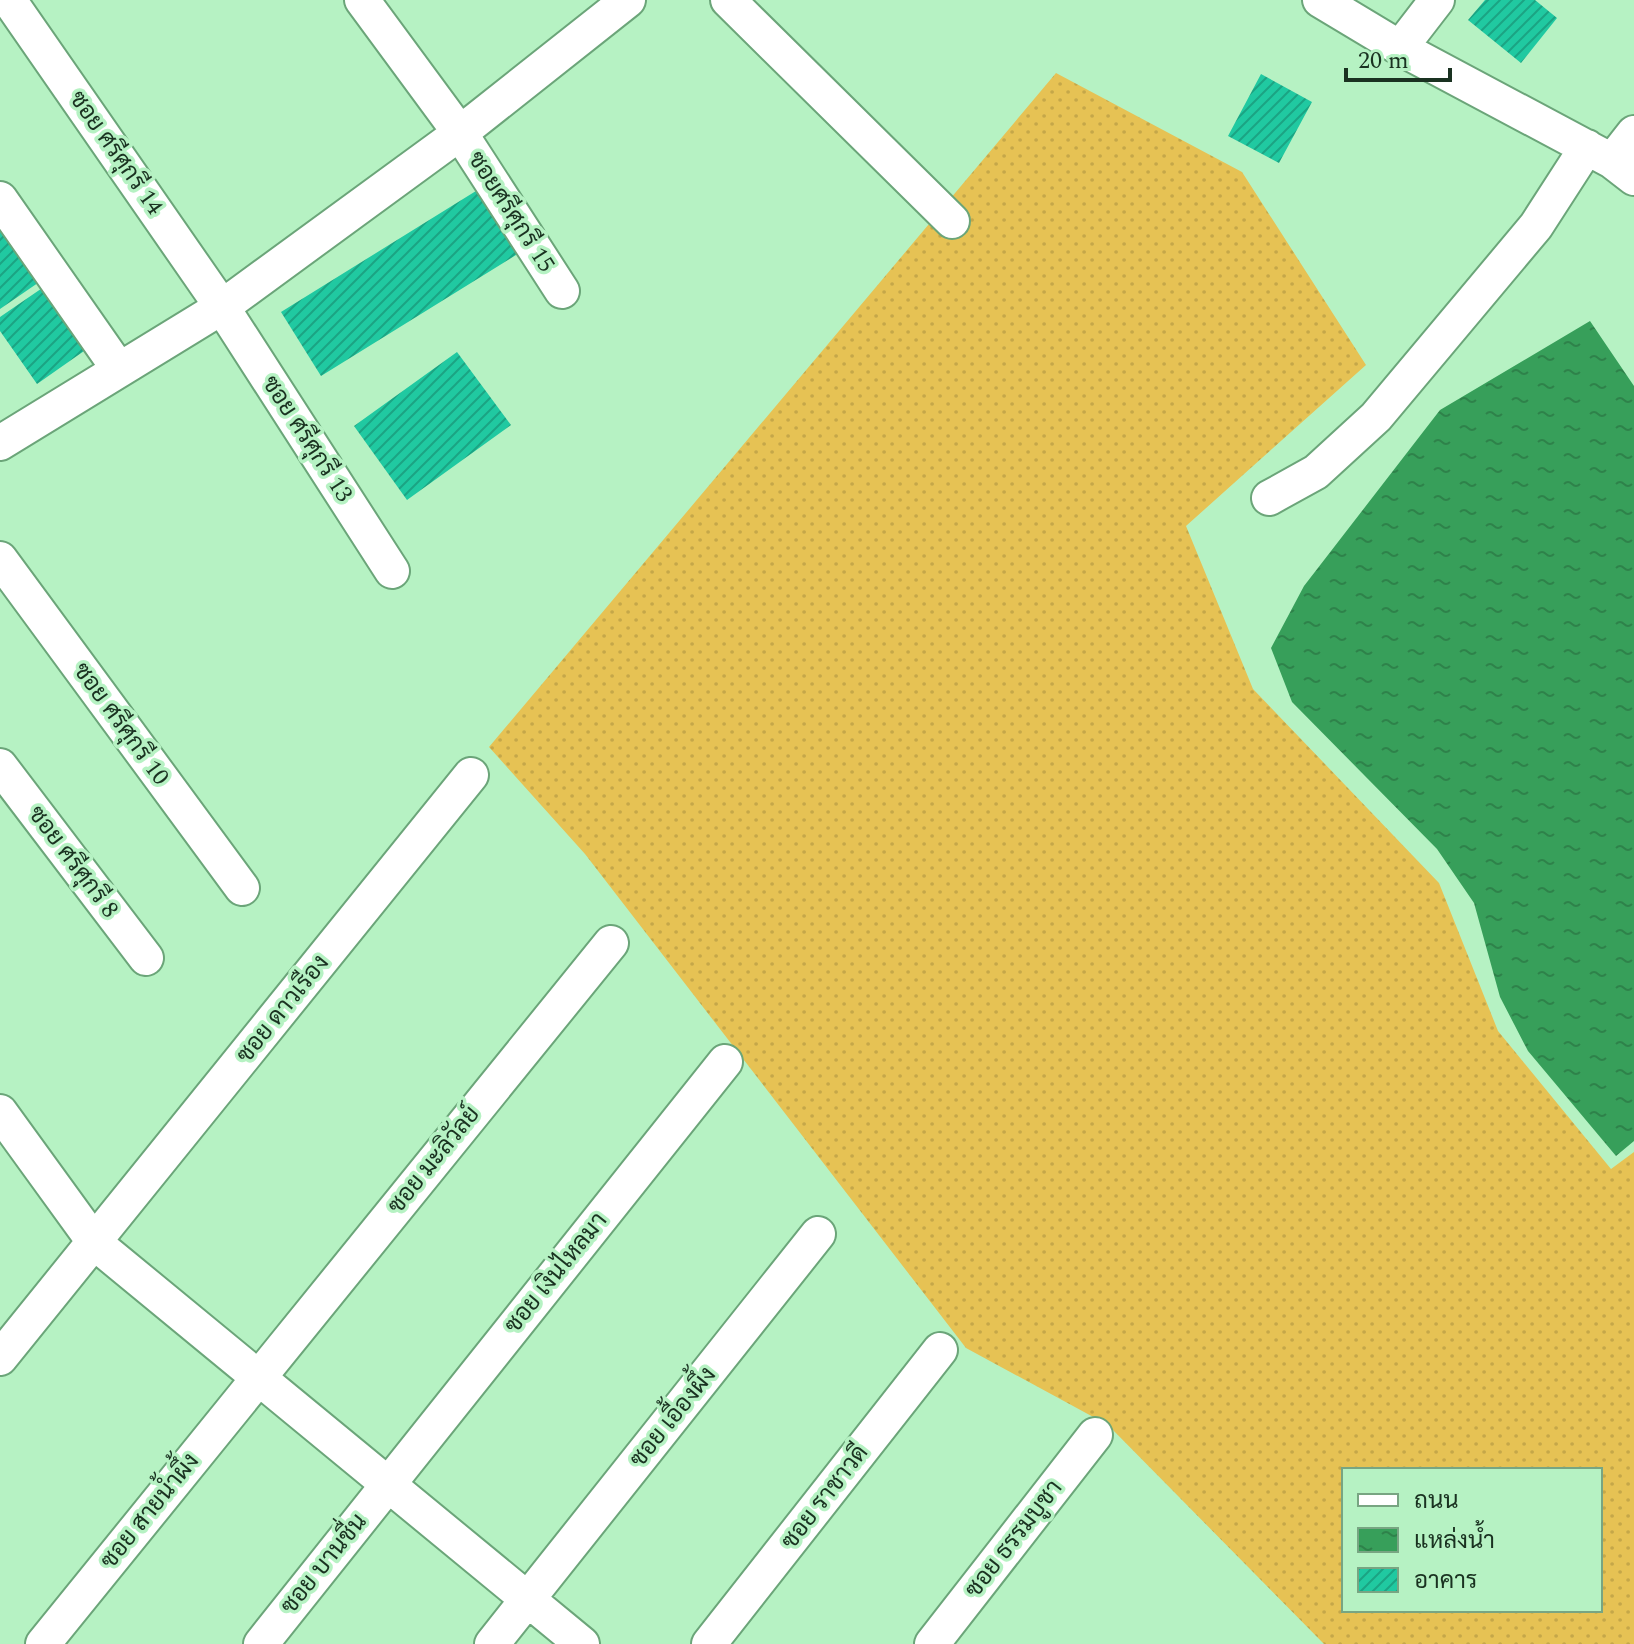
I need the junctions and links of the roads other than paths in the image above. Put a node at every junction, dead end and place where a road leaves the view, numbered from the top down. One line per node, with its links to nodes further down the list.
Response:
1 (9, 0): 14 (street, ซอย ศรีศุกรี 14)
2 (362, 0): 8 (street, ซอยศรีศุกรี 15)
3 (628, 0): 8 (street)
4 (728, 0): 12 (street)
5 (1320, 0): 7 (street)
6 (1437, 0): 7 (street)
7 (1400, 48): 10 (street)
8 (460, 133): 13 (street, ซอยศรีศุกรี 15); 14 (street)
9 (1634, 133): 10 (street)
10 (1611, 162): 17 (street)
11 (0, 199): 15 (street)
12 (952, 221)
13 (562, 291)
14 (222, 307): 15 (street); 19 (street, ซอย ศรีศุกรี 13)
15 (118, 368): 16 (street)
16 (0, 443)
17 (1269, 498)
18 (0, 559): 22 (street, ซอย ศรีศุกรี 10)
19 (392, 571)
20 (0, 766): 24 (street, ซอย ศรีศุกรี 8)
21 (471, 775): 28 (street, ซอย ดาวเรือง)
22 (242, 888)
23 (611, 943): 31 (street, ซอย มะลิวัลย์)
24 (146, 958)
25 (725, 1062): 33 (street, ซอย เงินไหลมา)
26 (0, 1112): 28 (street)
27 (818, 1234): 34 (street, ซอย เอื้องผึ้ง)
28 (95, 1243): 30 (street, ซอย ดาวเรือง); 31 (street)
29 (940, 1350): 39 (street, ซอย ราชาวดี)
30 (0, 1358)
31 (258, 1378): 33 (street); 35 (street, ซอย สายน้ำผึ้ง)
32 (1095, 1435): 40 (street, ซอย ธรรมบูชา)
33 (388, 1484): 34 (street); 36 (street, ซอย บานชื่น)
34 (528, 1599): 37 (street, ซอย เอื้องผึ้ง); 38 (street)
35 (43, 1644)
36 (261, 1644)
37 (492, 1644)
38 (582, 1644)
39 (709, 1644)
40 (932, 1644)

